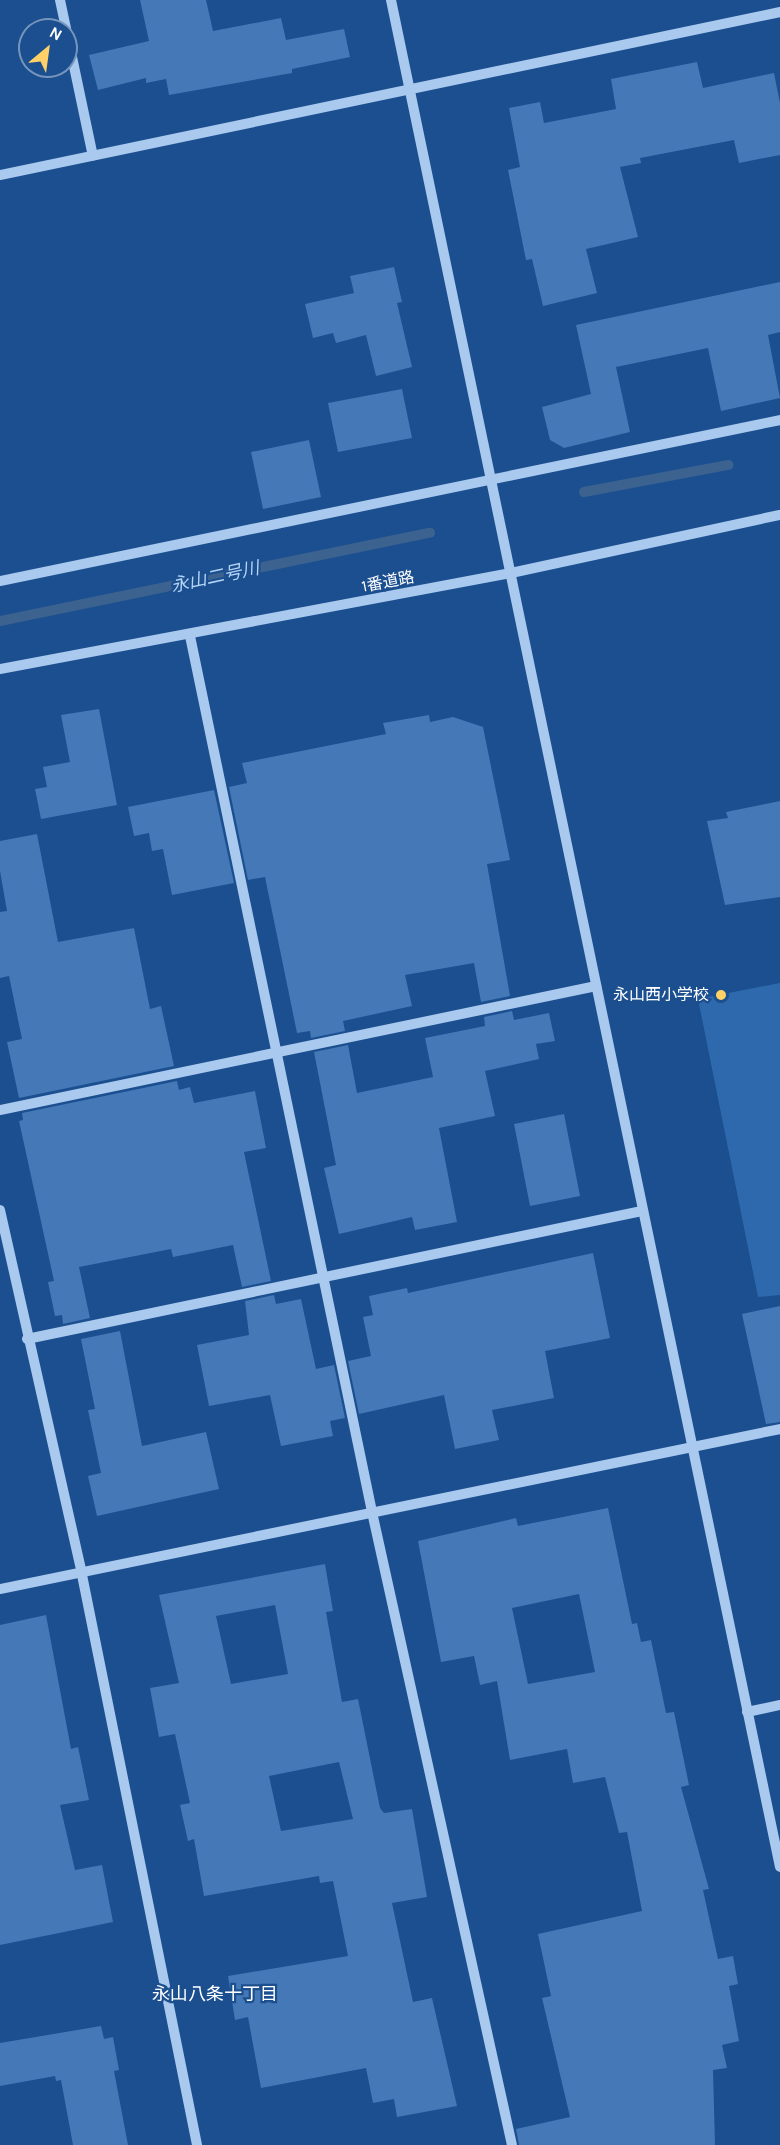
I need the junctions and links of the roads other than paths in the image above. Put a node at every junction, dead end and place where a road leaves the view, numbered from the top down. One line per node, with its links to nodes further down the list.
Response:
1 (60, 0): 5 (street)
2 (391, 0): 4 (street)
3 (780, 12): 4 (street)
4 (409, 90): 5 (street); 8 (street)
5 (93, 156): 6 (street)
6 (0, 175)
7 (780, 420): 8 (street)
8 (492, 480): 10 (street); 11 (street)
9 (780, 515): 10 (street, 1番道路)
10 (510, 573): 12 (street, 1番道路); 14 (street)
11 (0, 581)
12 (190, 636): 13 (street, 1番道路); 15 (street)
13 (0, 669)
14 (596, 986): 15 (street); 18 (street)
15 (277, 1055): 16 (street); 19 (street)
16 (0, 1110)
17 (0, 1210): 20 (street)
18 (642, 1211): 19 (street); 22 (street)
19 (323, 1275): 20 (street); 23 (street)
20 (27, 1339): 24 (street)
21 (780, 1429): 22 (street)
22 (690, 1447): 23 (street); 27 (street)
23 (372, 1512): 24 (street); 30 (street)
24 (81, 1570): 25 (street); 29 (street)
25 (0, 1588)
26 (780, 1705): 27 (street)
27 (747, 1712): 28 (street)
28 (780, 1867)
29 (197, 2145)
30 (512, 2145)

